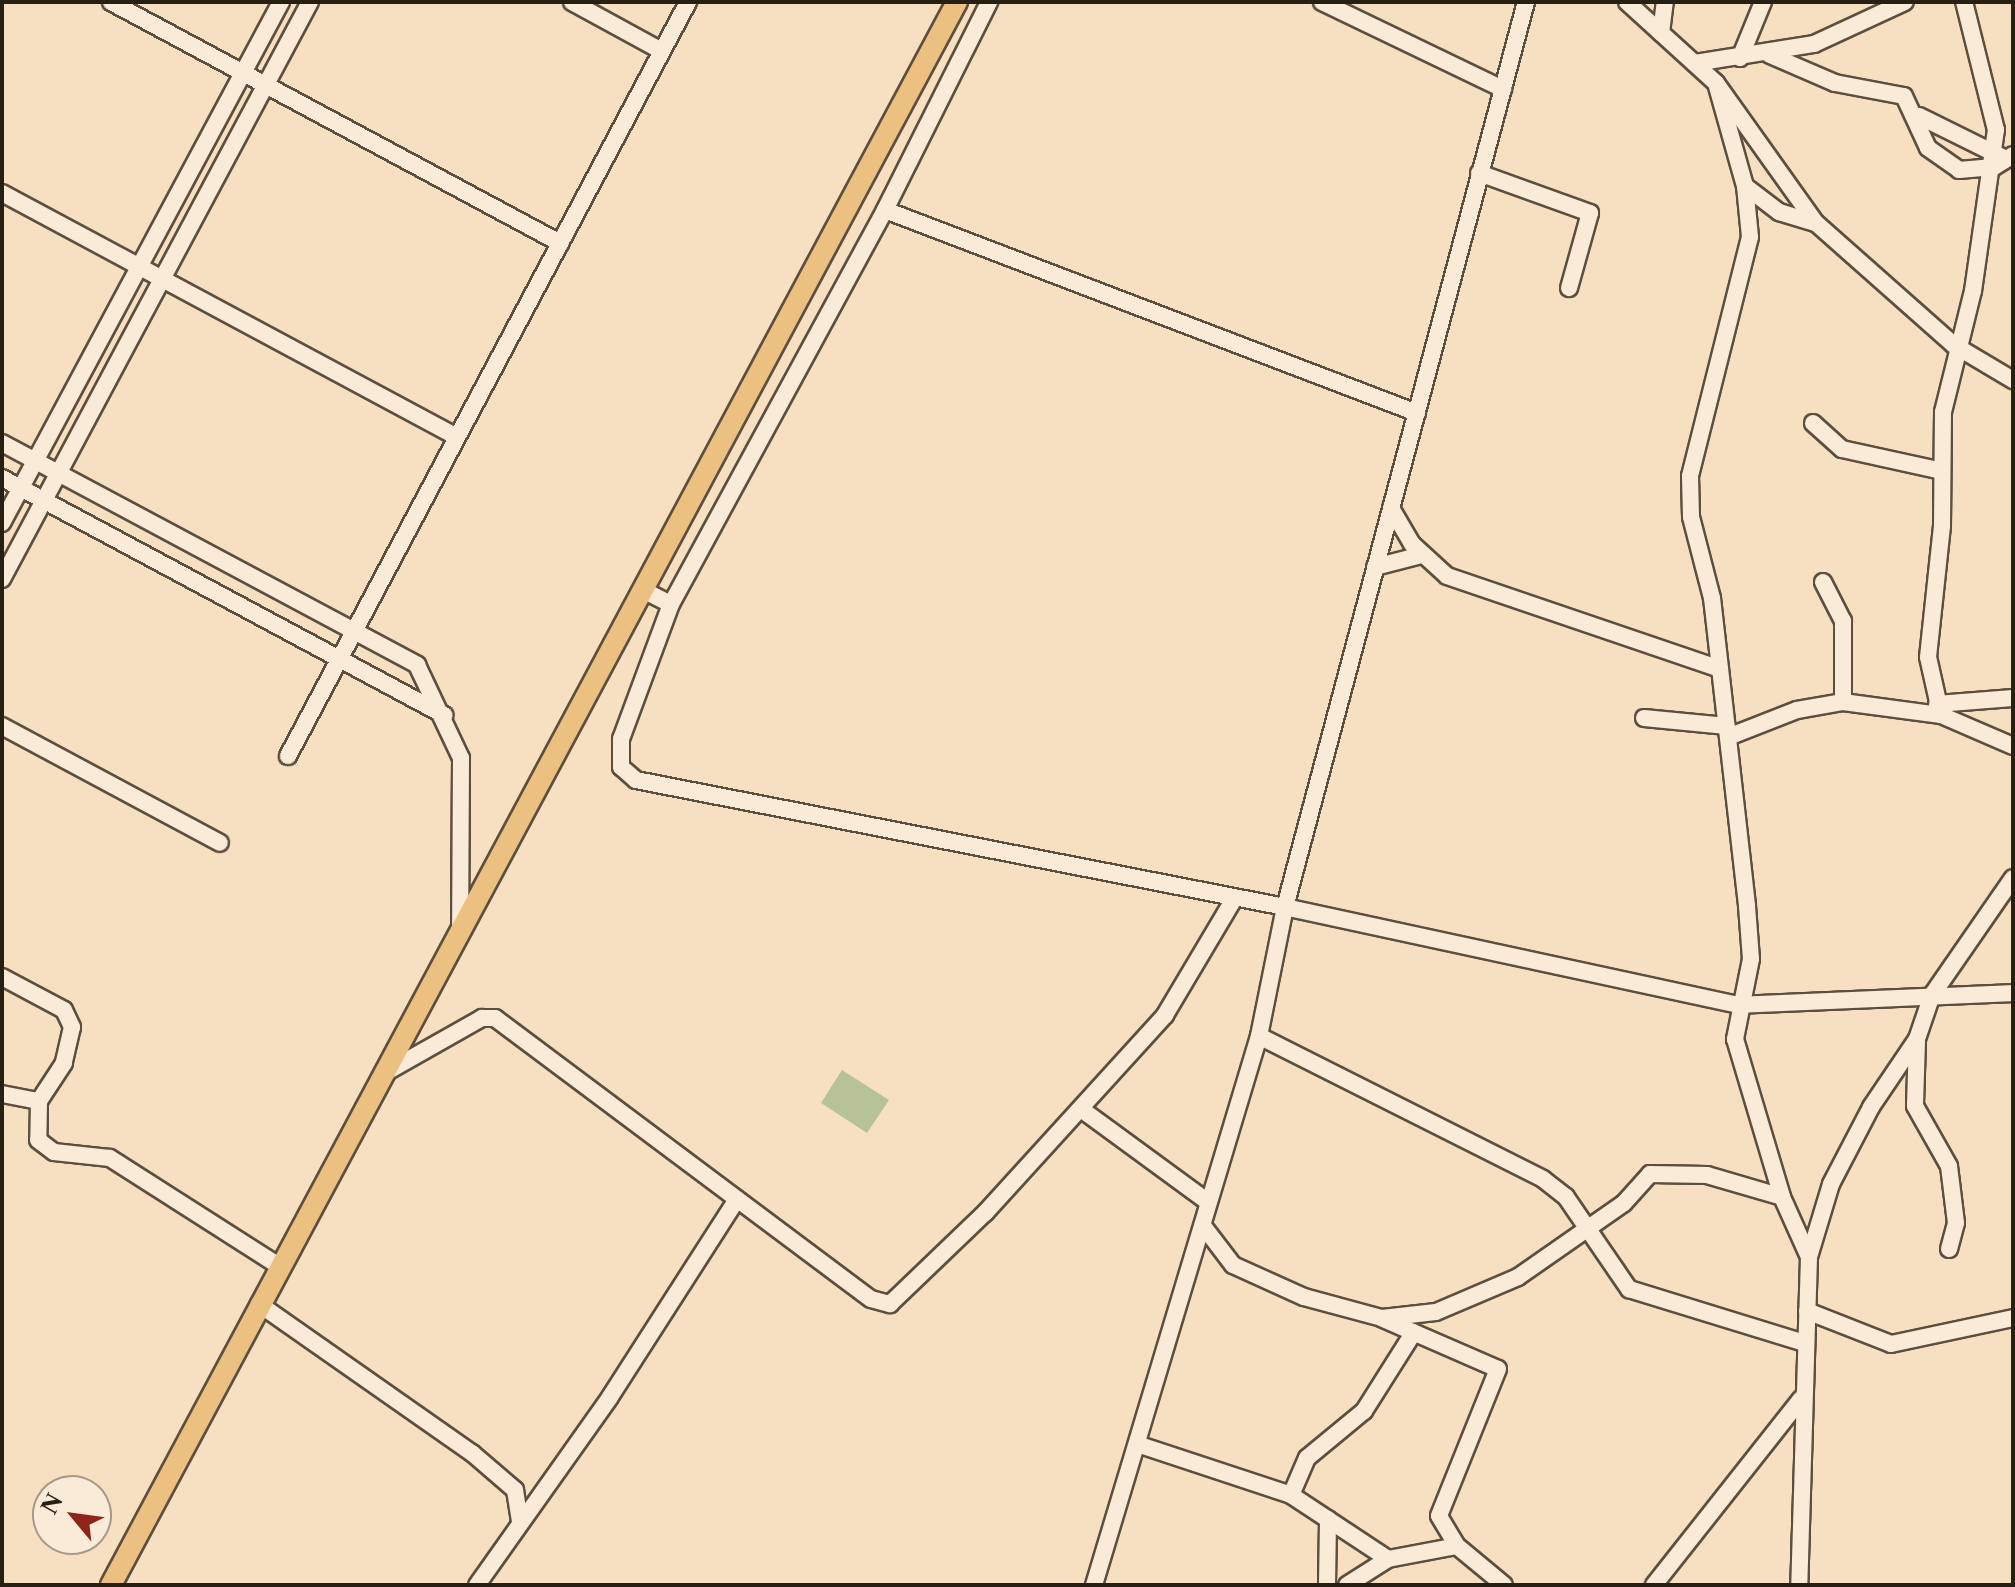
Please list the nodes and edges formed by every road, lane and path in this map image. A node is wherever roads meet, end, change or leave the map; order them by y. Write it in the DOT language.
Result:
graph roads {
  1 [pos="111,2"];
  2 [pos="281,2"];
  3 [pos="310,2"];
  4 [pos="572,2"];
  5 [pos="688,2"];
  6 [pos="957,2"];
  7 [pos="989,2"];
  8 [pos="1322,2"];
  9 [pos="1526,2"];
  10 [pos="1627,2"];
  11 [pos="1665,2"];
  12 [pos="1763,2"];
  13 [pos="1905,2"];
  14 [pos="1964,2"];
  15 [pos="1661,33"];
  16 [pos="662,51"];
  17 [pos="1770,55"];
  18 [pos="1740,58"];
  19 [pos="1695,63"];
  20 [pos="243,73"];
  21 [pos="1716,83"];
  22 [pos="266,85"];
  23 [pos="1503,89"];
  24 [pos="1919,116"];
  25 [pos="2004,155"];
  26 [pos="1479,173"];
  27 [pos="1745,186"];
  28 [pos="2,193"];
  29 [pos="885,210"];
  30 [pos="1816,223"];
  31 [pos="560,243"];
  32 [pos="139,267"];
  33 [pos="162,279"];
  34 [pos="1569,288"];
  35 [pos="1954,345"];
  36 [pos="2013,380"];
  37 [pos="1417,413"];
  38 [pos="1813,423"];
  39 [pos="457,437"];
  40 [pos="2,443"];
  41 [pos="35,461"];
  42 [pos="1942,471"];
  43 [pos="59,473"];
  44 [pos="2,478"];
  45 [pos="21,488"];
  46 [pos="44,500"];
  47 [pos="1391,508"];
  48 [pos="2,523"];
  49 [pos="1421,555"];
  50 [pos="1375,567"];
  51 [pos="2,579"];
  52 [pos="1823,582"];
  53 [pos="643,590"];
  54 [pos="671,604"];
  55 [pos="354,632"];
  56 [pos="340,659"];
  57 [pos="1720,669"];
  58 [pos="2013,698"];
  59 [pos="1843,702"];
  60 [pos="1939,709"];
  61 [pos="444,715"];
  62 [pos="1644,718"];
  63 [pos="2,726"];
  64 [pos="1727,731"];
  65 [pos="2013,746"];
  66 [pos="288,756"];
  67 [pos="220,843"];
  68 [pos="2013,878"];
  69 [pos="1234,899"];
  70 [pos="1285,907"];
  71 [pos="460,934"];
  72 [pos="2,977"];
  73 [pos="2013,993"];
  74 [pos="1932,995"];
  75 [pos="1738,1005"];
  76 [pos="1259,1036"];
  77 [pos="1917,1039"];
  78 [pos="383,1074"];
  79 [pos="2,1094"];
  80 [pos="39,1101"];
  81 [pos="1081,1109"];
  82 [pos="1782,1197"];
  83 [pos="737,1199"];
  84 [pos="1208,1202"];
  85 [pos="1585,1225"];
  86 [pos="1204,1227"];
  87 [pos="1949,1249"];
  88 [pos="1809,1257"];
  89 [pos="279,1266"];
  90 [pos="259,1304"];
  91 [pos="1807,1311"];
  92 [pos="1382,1318"];
  93 [pos="2013,1318"];
  94 [pos="1414,1332"];
  95 [pos="1805,1343"];
  96 [pos="1801,1399"];
  97 [pos="1140,1445"];
  98 [pos="1291,1495"];
  99 [pos="1328,1519"];
  100 [pos="520,1525"];
  101 [pos="1457,1546"];
  102 [pos="1388,1559"];
  103 [pos="111,1585"];
  104 [pos="477,1585"];
  105 [pos="1094,1585"];
  106 [pos="1327,1585"];
  107 [pos="1347,1585"];
  108 [pos="1504,1585"];
  109 [pos="1654,1585"];
  110 [pos="1799,1585"];
  1 -- 20 [label="street"];
  2 -- 20 [label="street"];
  3 -- 22 [label="street"];
  4 -- 16 [label="street"];
  5 -- 16 [label="street"];
  6 -- 53 [label="main road"];
  7 -- 29 [label="street"];
  8 -- 23 [label="street"];
  9 -- 23 [label="street"];
  10 -- 15 [label="street"];
  11 -- 15 [label="street"];
  12 -- 18 [label="street"];
  13 -- 17 [label="street"];
  14 -- 25 [label="street"];
  15 -- 19 [label="street"];
  16 -- 31 [label="street"];
  17 -- 18 [label="street"];
  17 -- 24 [label="street"];
  18 -- 19 [label="street"];
  19 -- 21 [label="street"];
  20 -- 22 [label="street"];
  20 -- 32 [label="street"];
  21 -- 27 [label="street"];
  21 -- 30 [label="street"];
  22 -- 31 [label="street"];
  22 -- 33 [label="street"];
  23 -- 26 [label="street"];
  24 -- 25 [label="street"];
  24 -- 25 [label="street"];
  25 -- 35 [label="street"];
  26 -- 34 [label="street"];
  26 -- 37 [label="street"];
  27 -- 30 [label="street"];
  27 -- 57 [label="street"];
  28 -- 32 [label="street"];
  29 -- 37 [label="street"];
  29 -- 54 [label="street"];
  30 -- 35 [label="street"];
  31 -- 39 [label="street"];
  32 -- 33 [label="street"];
  32 -- 41 [label="street"];
  33 -- 39 [label="street"];
  33 -- 43 [label="street"];
  35 -- 36 [label="street"];
  35 -- 42 [label="street"];
  37 -- 47 [label="street"];
  38 -- 42 [label="street"];
  39 -- 55 [label="street"];
  40 -- 41 [label="street"];
  41 -- 43 [label="street"];
  41 -- 45 [label="street"];
  42 -- 60 [label="street"];
  43 -- 46 [label="street"];
  43 -- 55 [label="street"];
  44 -- 45 [label="street"];
  45 -- 46 [label="street"];
  45 -- 48 [label="street"];
  46 -- 51 [label="street"];
  46 -- 56 [label="street"];
  47 -- 49 [label="street"];
  47 -- 50 [label="street"];
  49 -- 50 [label="street"];
  49 -- 57 [label="street"];
  50 -- 70 [label="street"];
  52 -- 59 [label="street"];
  53 -- 54 [label="street"];
  53 -- 71 [label="main road"];
  54 -- 69 [label="street"];
  55 -- 56 [label="street"];
  55 -- 61 [label="street"];
  56 -- 61 [label="street"];
  56 -- 66 [label="street"];
  57 -- 64 [label="street"];
  58 -- 60 [label="street"];
  59 -- 60 [label="street"];
  59 -- 64 [label="street"];
  60 -- 65 [label="street"];
  61 -- 71 [label="street"];
  62 -- 64 [label="street"];
  63 -- 67 [label="street"];
  64 -- 75 [label="street"];
  68 -- 74 [label="street"];
  69 -- 70 [label="street"];
  69 -- 81 [label="street"];
  70 -- 75 [label="street"];
  70 -- 76 [label="street"];
  71 -- 78 [label="main road"];
  72 -- 80 [label="street"];
  73 -- 74 [label="street"];
  74 -- 75 [label="street"];
  74 -- 77 [label="street"];
  75 -- 82 [label="street"];
  76 -- 84 [label="street"];
  76 -- 85 [label="street"];
  77 -- 87 [label="street"];
  77 -- 88 [label="street"];
  78 -- 83 [label="street"];
  78 -- 89 [label="main road"];
  79 -- 80 [label="street"];
  80 -- 89 [label="street"];
  81 -- 83 [label="street"];
  81 -- 84 [label="street"];
  82 -- 85 [label="street"];
  82 -- 88 [label="street"];
  83 -- 100 [label="street"];
  84 -- 86 [label="street"];
  85 -- 92 [label="street"];
  85 -- 95 [label="street"];
  86 -- 92 [label="street"];
  86 -- 97 [label="street"];
  88 -- 91 [label="street"];
  89 -- 90 [label="main road"];
  90 -- 100 [label="street"];
  90 -- 103 [label="main road"];
  91 -- 93 [label="street"];
  91 -- 95 [label="street"];
  92 -- 94 [label="street"];
  94 -- 98 [label="street"];
  94 -- 101 [label="street"];
  95 -- 96 [label="street"];
  96 -- 109 [label="street"];
  96 -- 110 [label="street"];
  97 -- 98 [label="street"];
  97 -- 105 [label="street"];
  98 -- 99 [label="street"];
  99 -- 102 [label="street"];
  99 -- 106 [label="street"];
  100 -- 104 [label="street"];
  101 -- 102 [label="street"];
  101 -- 108 [label="street"];
  102 -- 107 [label="street"];
}
